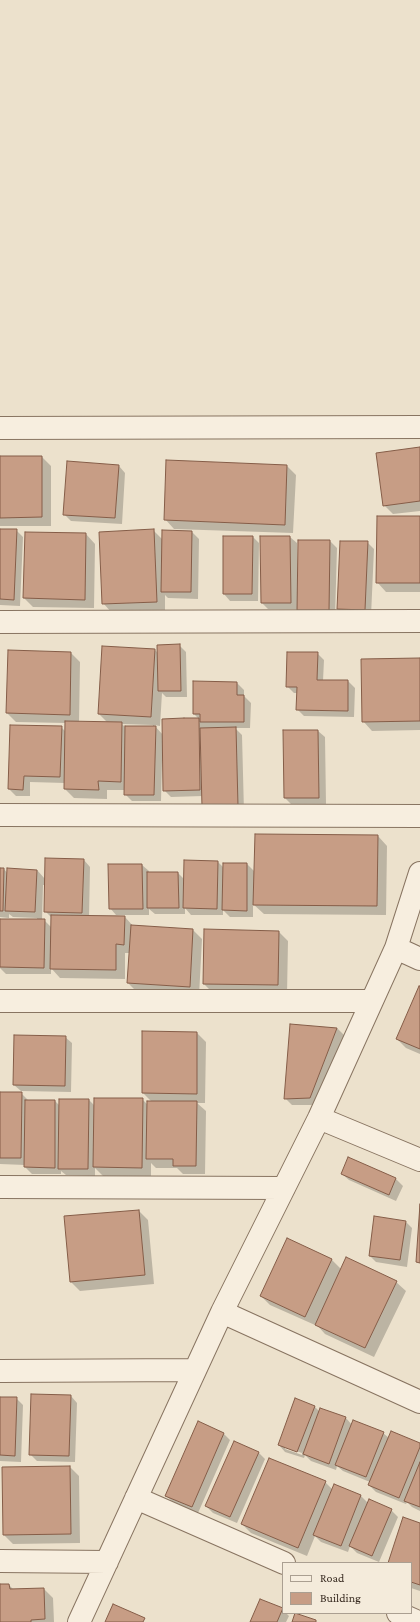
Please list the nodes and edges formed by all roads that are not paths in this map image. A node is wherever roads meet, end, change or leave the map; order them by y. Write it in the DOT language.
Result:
graph roads {
  1 [pos="420,427"];
  2 [pos="0,428"];
  3 [pos="420,621"];
  4 [pos="0,622"];
  5 [pos="0,815"];
  6 [pos="420,816"];
  7 [pos="420,873"];
  8 [pos="396,948"];
  9 [pos="420,959"];
  10 [pos="0,1001"];
  11 [pos="372,1001"];
  12 [pos="319,1118"];
  13 [pos="420,1160"];
  14 [pos="0,1187"];
  15 [pos="284,1188"];
  16 [pos="222,1312"];
  17 [pos="195,1370"];
  18 [pos="0,1371"];
  19 [pos="420,1402"];
  20 [pos="136,1498"];
  21 [pos="0,1561"];
  22 [pos="107,1562"];
  23 [pos="282,1562"];
  24 [pos="400,1614"];
  25 [pos="79,1622"];
  26 [pos="418,1622"];
  1 -- 2 [label="street"];
  3 -- 4 [label="street"];
  5 -- 6 [label="street"];
  7 -- 8 [label="street"];
  8 -- 9 [label="street"];
  8 -- 11 [label="street"];
  10 -- 11 [label="street"];
  11 -- 12 [label="street"];
  12 -- 13 [label="street"];
  12 -- 15 [label="street"];
  14 -- 15 [label="street"];
  15 -- 16 [label="street"];
  16 -- 17 [label="street"];
  16 -- 19 [label="street"];
  17 -- 18 [label="street"];
  17 -- 20 [label="street"];
  20 -- 22 [label="street"];
  20 -- 23 [label="street"];
  21 -- 22 [label="street"];
  22 -- 25 [label="street"];
  24 -- 26 [label="street"];
}
